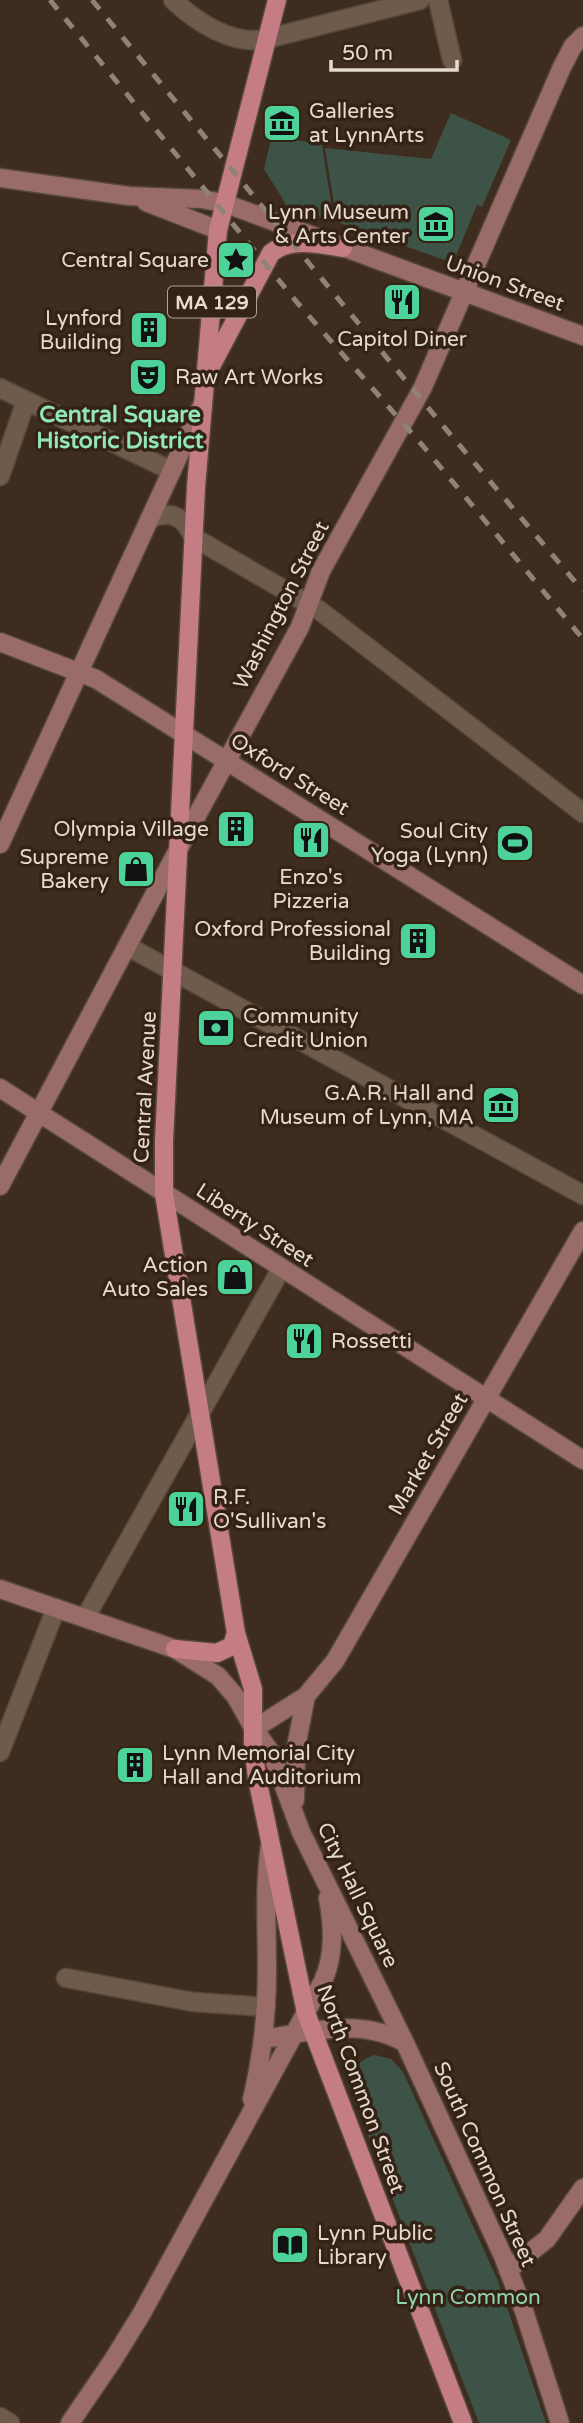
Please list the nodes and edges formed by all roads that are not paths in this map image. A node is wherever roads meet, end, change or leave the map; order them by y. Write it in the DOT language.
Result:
graph roads {
  1 [pos="173,0"];
  2 [pos="277,0"];
  3 [pos="420,0"];
  4 [pos="438,0"];
  5 [pos="583,36"];
  6 [pos="266,39"];
  7 [pos="452,60"];
  8 [pos="0,178"];
  9 [pos="129,196"];
  10 [pos="223,203"];
  11 [pos="218,230"];
  12 [pos="343,248"];
  13 [pos="464,292"];
  14 [pos="583,336"];
  15 [pos="205,377"];
  16 [pos="0,388"];
  17 [pos="26,401"];
  18 [pos="203,402"];
  19 [pos="172,471"];
  20 [pos="0,476"];
  21 [pos="150,519"];
  22 [pos="193,537"];
  23 [pos="309,603"];
  24 [pos="0,642"];
  25 [pos="79,671"];
  26 [pos="184,735"];
  27 [pos="226,761"];
  28 [pos="583,813"];
  29 [pos="0,844"];
  30 [pos="179,848"];
  31 [pos="127,946"];
  32 [pos="173,971"];
  33 [pos="583,985"];
  34 [pos="0,1088"];
  35 [pos="38,1114"];
  36 [pos="0,1186"];
  37 [pos="164,1194"];
  38 [pos="583,1195"];
  39 [pos="583,1231"];
  40 [pos="281,1269"];
  41 [pos="485,1400"];
  42 [pos="199,1415"];
  43 [pos="583,1460"];
  44 [pos="0,1589"];
  45 [pos="56,1608"];
  46 [pos="85,1618"];
  47 [pos="236,1633"];
  48 [pos="175,1649"];
  49 [pos="306,1696"];
  50 [pos="254,1729"];
  51 [pos="0,1752"];
  52 [pos="301,1832"];
  53 [pos="271,1843"];
  54 [pos="322,1874"];
  55 [pos="66,1978"];
  56 [pos="265,2007"];
  57 [pos="306,2013"];
  58 [pos="313,2031"];
  59 [pos="294,2034"];
  60 [pos="263,2039"];
  61 [pos="405,2043"];
  62 [pos="244,2126"];
  63 [pos="583,2188"];
  64 [pos="508,2270"];
  65 [pos="0,2417"];
  66 [pos="10,2423"];
  67 [pos="70,2423"];
  68 [pos="463,2423"];
  69 [pos="560,2423"];
  1 -- 6 [label="street"];
  2 -- 6 [label="main road, MA 129"];
  3 -- 6 [label="street"];
  4 -- 7 [label="street"];
  5 -- 13 [label="main road, Washington Street / MA 129"];
  6 -- 10 [label="main road, MA 129"];
  8 -- 9 [label="main road, Union Street"];
  9 -- 10 [label="main road, Union Street"];
  9 -- 11 [label="main road, Union Street"];
  10 -- 11 [label="main road, MA 129"];
  10 -- 12 [label="main road, Union Street"];
  11 -- 15 [label="main road, MA 129"];
  12 -- 13 [label="main road, Union Street"];
  12 -- 15 [label="main road"];
  13 -- 14 [label="main road, Union Street"];
  13 -- 23 [label="main road, Washington Street / MA 129"];
  15 -- 18 [label="main road, MA 129"];
  16 -- 17 [label="street"];
  17 -- 19 [label="street"];
  17 -- 20 [label="street"];
  18 -- 19 [label="main road"];
  18 -- 22 [label="main road, MA 129"];
  19 -- 21 [label="main road"];
  21 -- 22 [label="street"];
  21 -- 25 [label="main road"];
  22 -- 23 [label="street"];
  22 -- 26 [label="main road, Central Avenue / MA 129"];
  23 -- 27 [label="main road, Washington Street / MA 129"];
  23 -- 28 [label="street"];
  24 -- 25 [label="main road, Oxford Street"];
  25 -- 26 [label="main road, Oxford Street"];
  25 -- 29 [label="main road"];
  26 -- 27 [label="main road, Oxford Street"];
  26 -- 30 [label="main road, Central Avenue / MA 129"];
  27 -- 30 [label="main road, Washington Street / MA 129"];
  27 -- 33 [label="main road, Oxford Street"];
  30 -- 31 [label="main road, Washington Street / MA 129"];
  30 -- 32 [label="main road, Central Avenue"];
  31 -- 32 [label="street"];
  31 -- 35 [label="main road, Washington Street / MA 129"];
  32 -- 37 [label="main road, Central Avenue"];
  32 -- 38 [label="street"];
  34 -- 35 [label="main road, Liberty Street"];
  35 -- 36 [label="main road, Washington Street / MA 129"];
  35 -- 37 [label="main road, Liberty Street"];
  37 -- 40 [label="main road, Liberty Street"];
  37 -- 42 [label="main road, Central Avenue"];
  39 -- 41 [label="main road, Market Street"];
  40 -- 41 [label="main road, Liberty Street"];
  40 -- 42 [label="street"];
  41 -- 43 [label="main road, Liberty Street"];
  41 -- 49 [label="main road, Market Street"];
  42 -- 46 [label="street"];
  42 -- 47 [label="main road, Central Avenue"];
  44 -- 45 [label="main road, City Hall Square"];
  45 -- 46 [label="main road, City Hall Square"];
  45 -- 51 [label="street"];
  46 -- 48 [label="main road, City Hall Square"];
  47 -- 48 [label="main road"];
  47 -- 50 [label="main road, City Hall Square"];
  48 -- 50 [label="main road, City Hall Square"];
  49 -- 50 [label="main road, Market Street"];
  49 -- 52 [label="main road, Market Street"];
  50 -- 52 [label="main road, City Hall Square"];
  50 -- 53 [label="main road, City Hall Square"];
  52 -- 54 [label="main road, City Hall Square"];
  53 -- 56 [label="main road"];
  53 -- 57 [label="main road, North Common Street"];
  54 -- 57 [label="main road"];
  54 -- 61 [label="main road, City Hall Square"];
  55 -- 56 [label="street"];
  56 -- 60 [label="main road"];
  57 -- 58 [label="main road, North Common Street"];
  57 -- 59 [label="main road"];
  58 -- 59 [label="main road"];
  58 -- 61 [label="main road"];
  58 -- 68 [label="main road, North Common Street"];
  59 -- 60 [label="main road"];
  59 -- 62 [label="main road"];
  60 -- 62 [label="main road"];
  61 -- 64 [label="main road, South Common Street"];
  62 -- 67 [label="main road"];
  63 -- 64 [label="main road"];
  64 -- 69 [label="main road, South Common Street"];
  65 -- 66 [label="street"];
}
